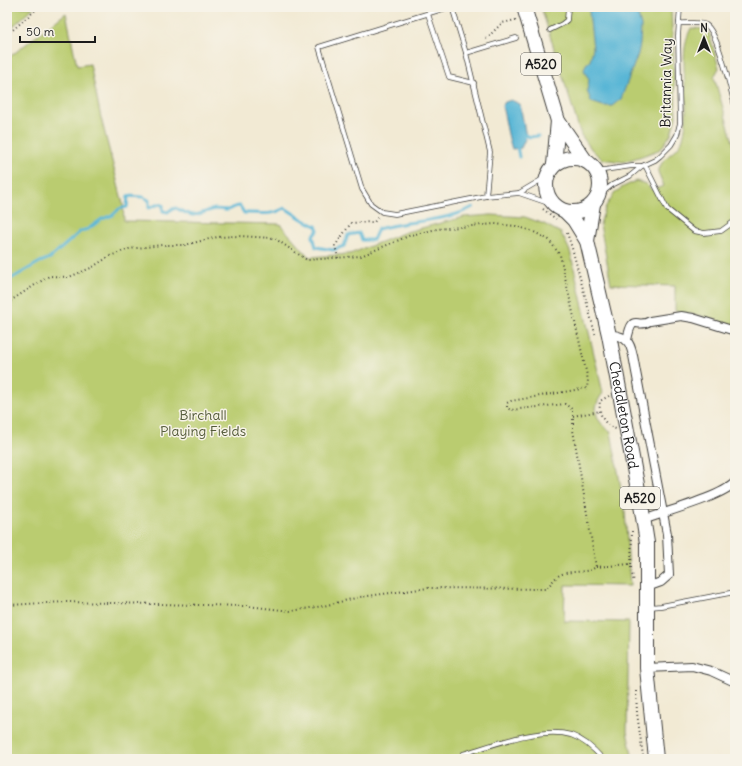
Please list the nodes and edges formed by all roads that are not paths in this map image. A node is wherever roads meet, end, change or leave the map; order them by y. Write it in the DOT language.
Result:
graph roads {
  1 [pos="451,7"];
  2 [pos="524,7"];
  3 [pos="568,7"];
  4 [pos="680,7"];
  5 [pos="428,14"];
  6 [pos="679,23"];
  7 [pos="550,30"];
  8 [pos="516,38"];
  9 [pos="466,53"];
  10 [pos="474,83"];
  11 [pos="735,106"];
  12 [pos="558,121"];
  13 [pos="585,160"];
  14 [pos="554,165"];
  15 [pos="644,166"];
  16 [pos="596,171"];
  17 [pos="546,177"];
  18 [pos="519,193"];
  19 [pos="486,196"];
  20 [pos="595,200"];
  21 [pos="555,212"];
  22 [pos="735,220"];
  23 [pos="587,241"];
  24 [pos="735,331"];
  25 [pos="603,338"];
  26 [pos="627,340"];
  27 [pos="735,482"];
  28 [pos="663,512"];
  29 [pos="638,525"];
  30 [pos="642,587"];
  31 [pos="735,592"];
  32 [pos="648,607"];
  33 [pos="647,668"];
  34 [pos="735,682"];
  35 [pos="463,754"];
  36 [pos="603,759"];
  37 [pos="656,759"];
  1 -- 5 [label="lane"];
  1 -- 9 [label="lane"];
  2 -- 12 [label="highway, A520"];
  3 -- 7 [label="lane"];
  4 -- 6 [label="lane, Britannia Way"];
  5 -- 10 [label="lane"];
  5 -- 19 [label="lane"];
  6 -- 11 [label="lane"];
  6 -- 15 [label="lane, Britannia Way"];
  8 -- 9 [label="lane"];
  9 -- 10 [label="lane"];
  10 -- 19 [label="lane"];
  12 -- 13 [label="highway, A520"];
  12 -- 14 [label="highway, A520"];
  13 -- 14 [label="highway"];
  13 -- 16 [label="highway"];
  14 -- 17 [label="highway"];
  15 -- 16 [label="lane"];
  15 -- 20 [label="lane, Britannia Way"];
  15 -- 22 [label="lane"];
  16 -- 20 [label="highway, Cheddleton Road"];
  17 -- 18 [label="lane"];
  17 -- 21 [label="highway, Cheddleton Road"];
  18 -- 19 [label="lane"];
  18 -- 21 [label="lane"];
  20 -- 21 [label="highway"];
  20 -- 23 [label="highway, Cheddleton Road / A520"];
  21 -- 23 [label="highway, Cheddleton Road / A520"];
  23 -- 25 [label="highway, Cheddleton Road / A520"];
  24 -- 26 [label="street"];
  25 -- 26 [label="street"];
  25 -- 29 [label="highway, Cheddleton Road / A520"];
  26 -- 28 [label="street"];
  27 -- 28 [label="street"];
  28 -- 29 [label="street"];
  28 -- 30 [label="street"];
  29 -- 30 [label="highway, Cheddleton Road / A520"];
  30 -- 32 [label="highway, Cheddleton Road / A520"];
  31 -- 32 [label="lane"];
  32 -- 33 [label="highway, Cheddleton Road / A520"];
  33 -- 34 [label="street"];
  33 -- 37 [label="highway, Cheddleton Road / A520"];
  35 -- 36 [label="lane"];
}
